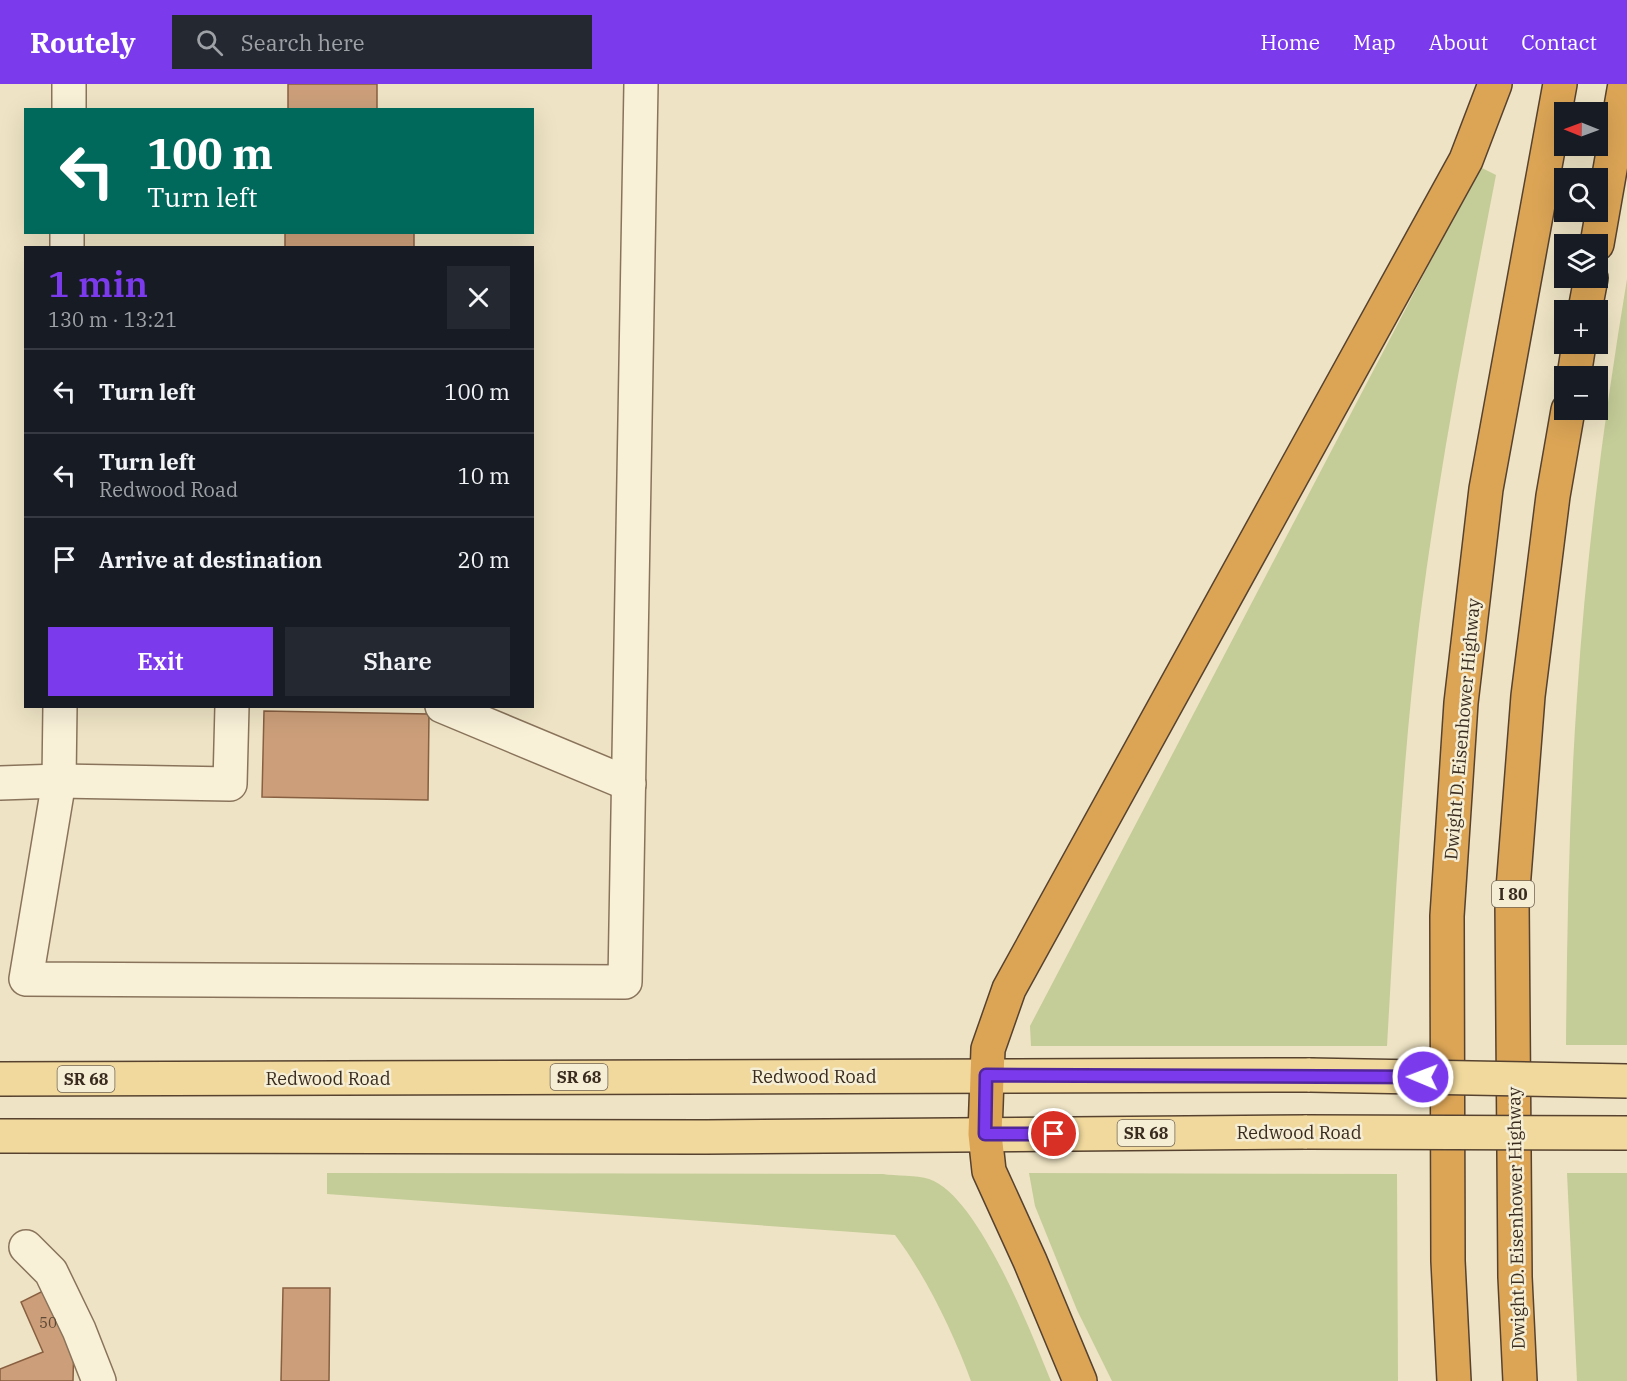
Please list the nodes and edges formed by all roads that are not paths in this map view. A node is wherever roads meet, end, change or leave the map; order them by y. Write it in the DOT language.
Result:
graph roads {
  1 [pos="69,84"];
  2 [pos="641,84"];
  3 [pos="1495,84"];
  4 [pos="1560,84"];
  5 [pos="1625,84"];
  6 [pos="69,108"];
  7 [pos="1599,234"];
  8 [pos="1566,420"];
  9 [pos="60,708"];
  10 [pos="232,708"];
  11 [pos="447,708"];
  12 [pos="59,781"];
  13 [pos="0,783"];
  14 [pos="629,784"];
  15 [pos="1447,916"];
  16 [pos="986,1075"];
  17 [pos="0,1079"];
  18 [pos="1627,1081"];
  19 [pos="1627,1133"];
  20 [pos="985,1134"];
  21 [pos="0,1136"];
  22 [pos="26,1246"];
  23 [pos="1515,1277"];
  24 [pos="99,1381"];
  25 [pos="1080,1381"];
  26 [pos="1436,1381"];
  27 [pos="1454,1381"];
  28 [pos="1520,1381"];
  29 [pos="1524,1381"];
  1 -- 6 [label="lane"];
  2 -- 14 [label="lane"];
  3 -- 16 [label="highway"];
  4 -- 15 [label="highway, Dwight D. Eisenhower Highway"];
  5 -- 7 [label="highway"];
  8 -- 23 [label="highway, Dwight D. Eisenhower Highway / I 80"];
  9 -- 12 [label="lane"];
  10 -- 12 [label="lane"];
  11 -- 14 [label="lane"];
  12 -- 13 [label="lane"];
  12 -- 14 [label="lane"];
  15 -- 26 [label="highway"];
  15 -- 27 [label="highway, Dwight D. Eisenhower Highway"];
  16 -- 17 [label="main road, Redwood Road / SR 68"];
  16 -- 18 [label="main road, Redwood Road / SR 68, bridge"];
  16 -- 20 [label="highway"];
  19 -- 20 [label="main road, Redwood Road / SR 68, bridge"];
  20 -- 21 [label="main road, Redwood Road / SR 68"];
  20 -- 25 [label="highway"];
  22 -- 24 [label="lane"];
  23 -- 28 [label="highway, Dwight D. Eisenhower Highway / I 80"];
  23 -- 29 [label="highway"];
}
